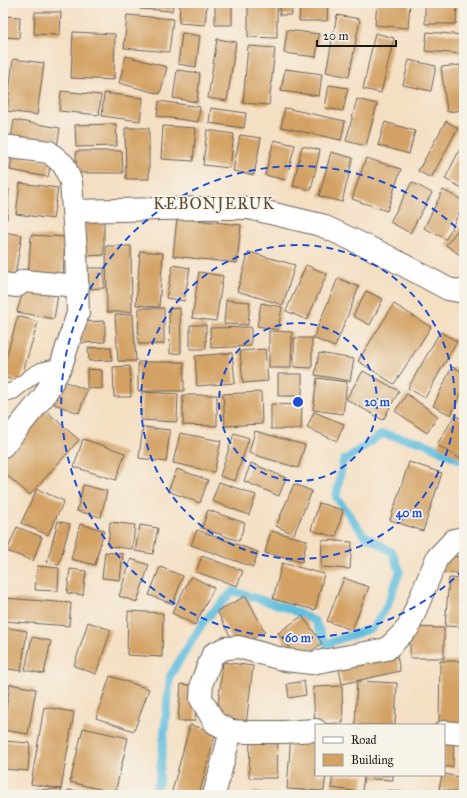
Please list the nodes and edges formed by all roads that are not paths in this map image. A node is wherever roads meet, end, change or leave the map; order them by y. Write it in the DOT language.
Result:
graph roads {
  1 [pos="3,146"];
  2 [pos="73,211"];
  3 [pos="3,284"];
  4 [pos="78,286"];
  5 [pos="464,292"];
  6 [pos="61,366"];
  7 [pos="3,393"];
  8 [pos="3,446"];
  9 [pos="464,538"];
  10 [pos="315,730"];
  11 [pos="231,731"];
  12 [pos="445,732"];
  13 [pos="464,734"];
  14 [pos="214,795"];
  1 -- 2 [label="street"];
  2 -- 4 [label="street"];
  2 -- 5 [label="street"];
  3 -- 4 [label="street"];
  4 -- 6 [label="street"];
  6 -- 7 [label="lane"];
  6 -- 8 [label="street"];
  9 -- 11 [label="street"];
  10 -- 11 [label="street"];
  11 -- 14 [label="street"];
  12 -- 13 [label="street"];
}
